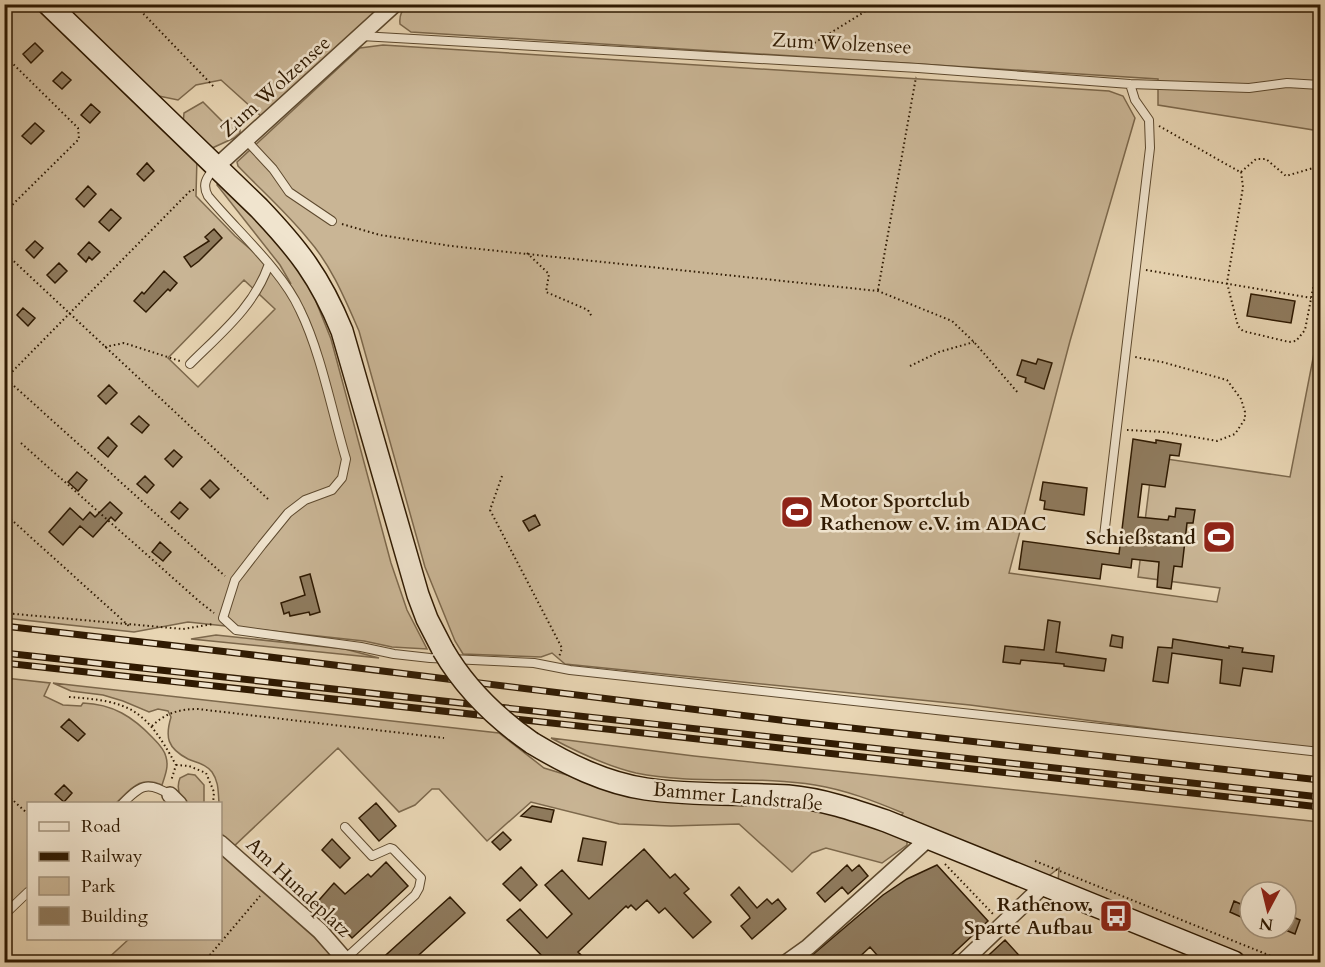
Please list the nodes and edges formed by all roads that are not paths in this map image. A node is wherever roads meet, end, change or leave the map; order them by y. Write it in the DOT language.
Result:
graph roads {
  1 [pos="48,4"];
  2 [pos="395,4"];
  3 [pos="360,36"];
  4 [pos="1130,84"];
  5 [pos="1320,85"];
  6 [pos="246,141"];
  7 [pos="217,166"];
  8 [pos="332,221"];
  9 [pos="269,264"];
  10 [pos="190,364"];
  11 [pos="1104,536"];
  12 [pos="1320,752"];
  13 [pos="174,799"];
  14 [pos="124,802"];
  15 [pos="345,827"];
  16 [pos="928,839"];
  17 [pos="222,845"];
  18 [pos="1044,885"];
  19 [pos="27,893"];
  20 [pos="4,915"];
  21 [pos="346,961"];
  22 [pos="787,963"];
  23 [pos="963,963"];
  24 [pos="1234,963"];
  1 -- 7 [label="main road, Bammer Landstraße"];
  2 -- 3 [label="street, Zum Wolzensee"];
  3 -- 4 [label="lane, Zum Wolzensee"];
  3 -- 6 [label="street, Zum Wolzensee"];
  4 -- 5 [label="lane, Zum Wolzensee"];
  4 -- 11 [label="lane"];
  6 -- 7 [label="street, Zum Wolzensee"];
  6 -- 8 [label="lane"];
  7 -- 9 [label="lane"];
  7 -- 16 [label="main road, Bammer Landstraße, bridge"];
  9 -- 10 [label="lane"];
  9 -- 12 [label="lane"];
  13 -- 14 [label="lane"];
  15 -- 21 [label="lane"];
  16 -- 18 [label="main road, Bammer Landstraße"];
  16 -- 22 [label="street"];
  17 -- 21 [label="street, Am Hundeplatz"];
  18 -- 23 [label="street"];
  18 -- 24 [label="main road, Bammer Landstraße"];
  19 -- 20 [label="lane"];
}
